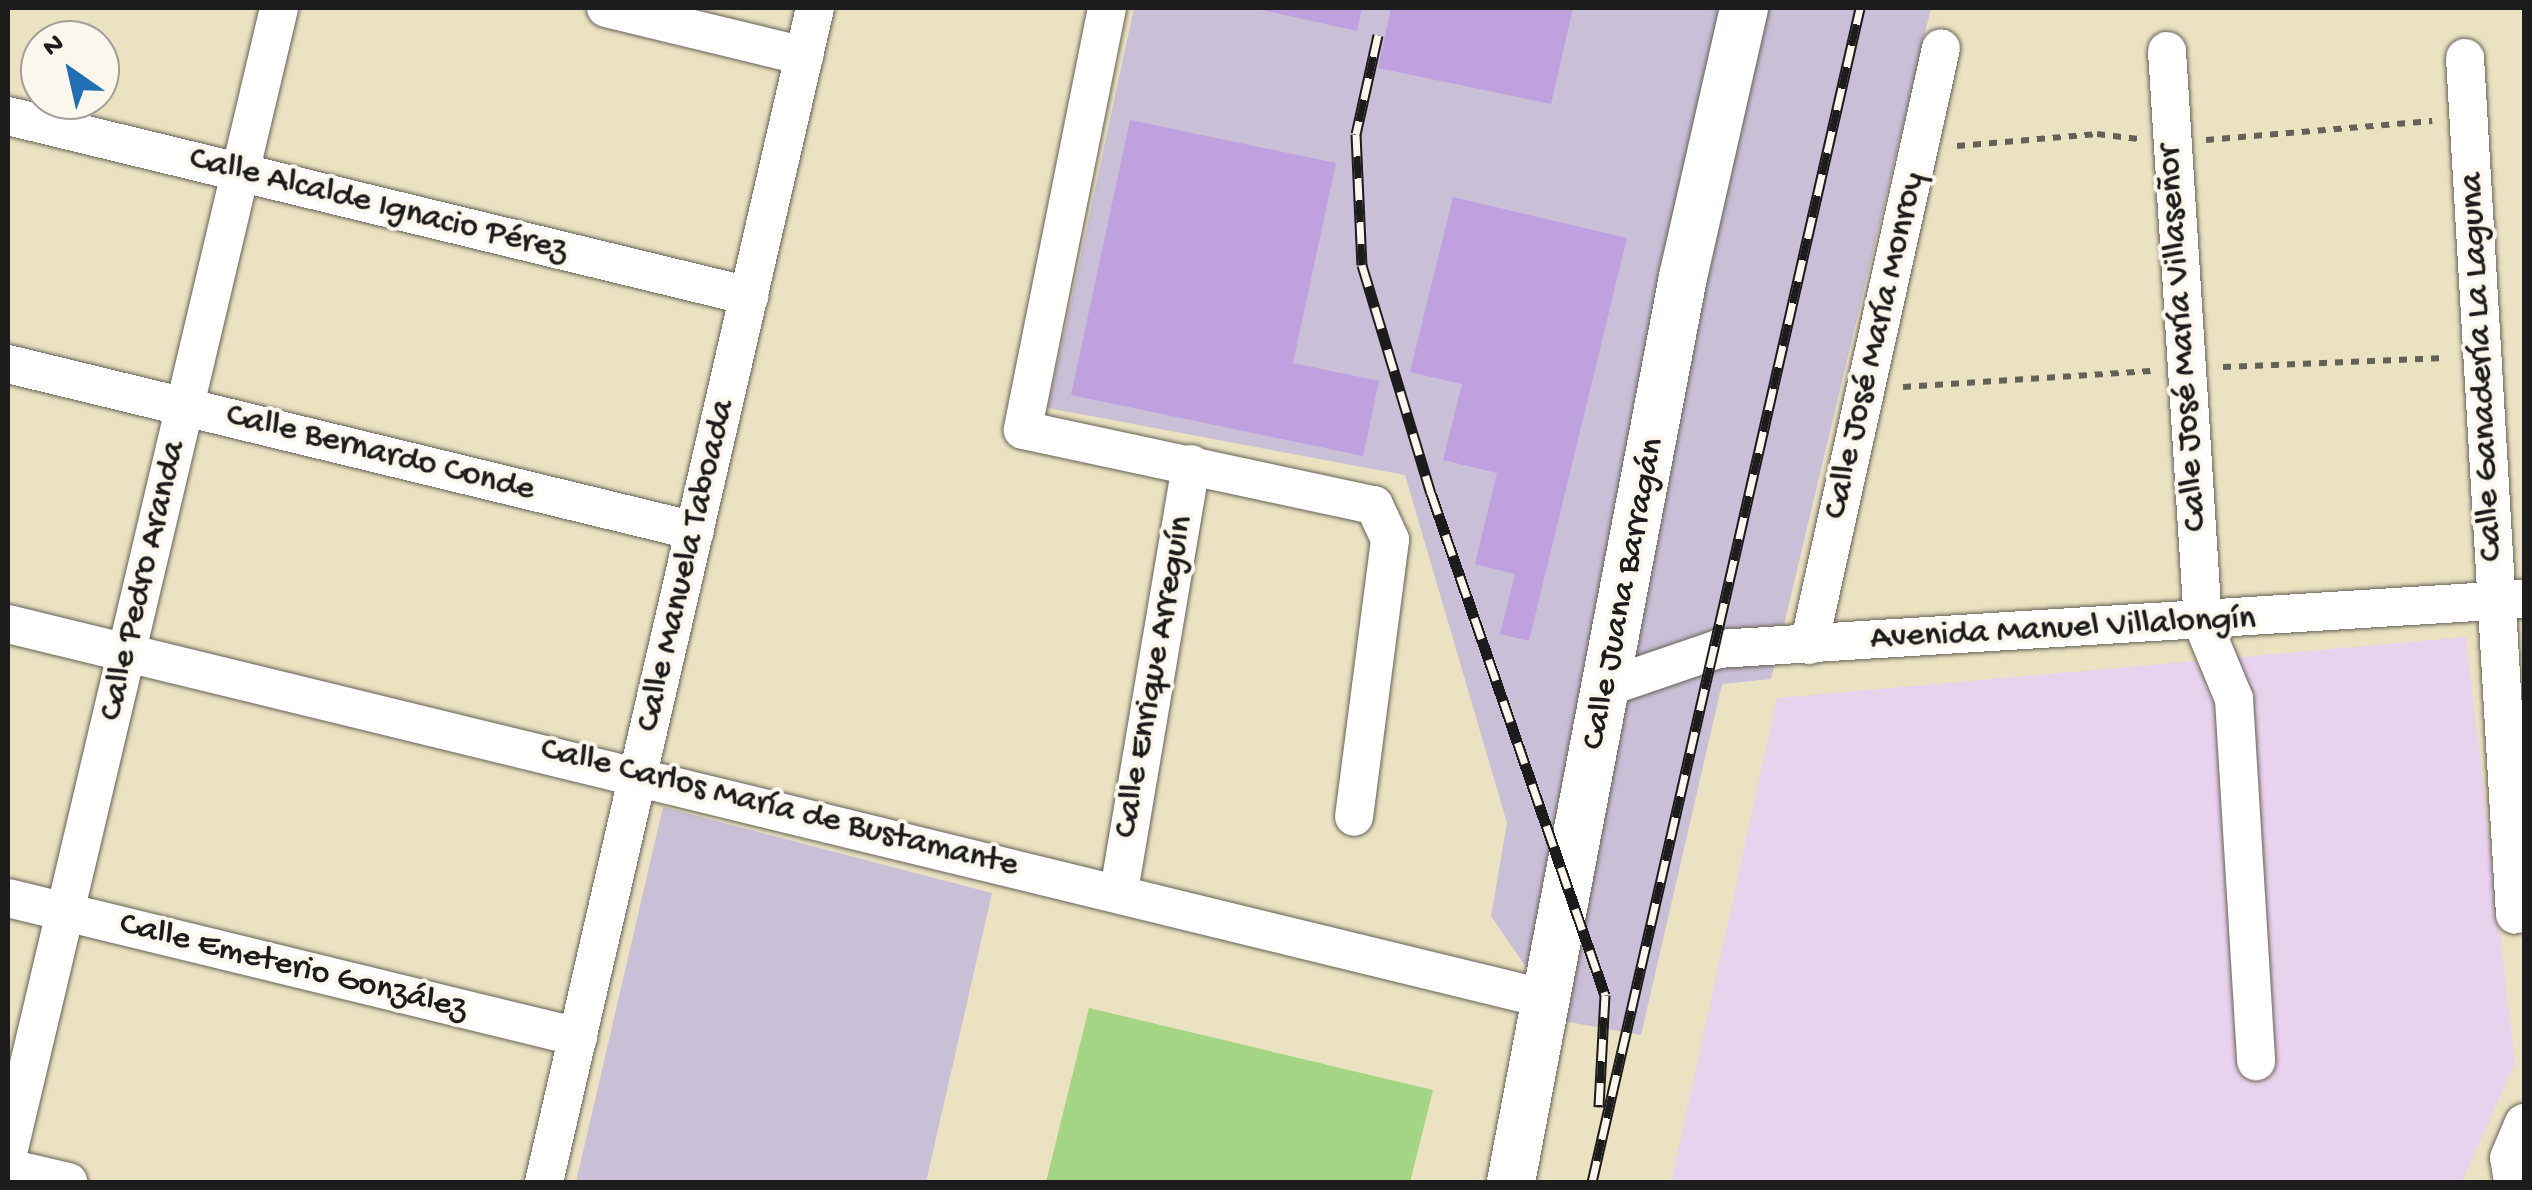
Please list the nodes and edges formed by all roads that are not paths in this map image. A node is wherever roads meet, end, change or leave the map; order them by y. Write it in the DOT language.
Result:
graph roads {
  1 [pos="279,8"];
  2 [pos="606,8"];
  3 [pos="816,8"];
  4 [pos="1106,8"];
  5 [pos="1744,8"];
  6 [pos="1942,48"];
  7 [pos="2167,51"];
  8 [pos="804,56"];
  9 [pos="2466,58"];
  10 [pos="8,116"];
  11 [pos="241,172"];
  12 [pos="749,296"];
  13 [pos="8,364"];
  14 [pos="186,407"];
  15 [pos="1191,464"];
  16 [pos="695,531"];
  17 [pos="2510,600"];
  18 [pos="8,624"];
  19 [pos="2203,624"];
  20 [pos="1809,645"];
  21 [pos="128,653"];
  22 [pos="1607,687"];
  23 [pos="638,775"];
  24 [pos="1354,817"];
  25 [pos="1119,891"];
  26 [pos="8,898"];
  27 [pos="64,912"];
  28 [pos="2515,915"];
  29 [pos="1550,1000"];
  30 [pos="578,1037"];
  31 [pos="2256,1061"];
  32 [pos="2522,1126"];
  33 [pos="8,1154"];
  34 [pos="8,1168"];
  35 [pos="68,1182"];
  36 [pos="544,1182"];
  37 [pos="1511,1182"];
  38 [pos="2513,1182"];
  1 -- 11 [label="street, Calle Pedro Aranda"];
  2 -- 8 [label="street"];
  3 -- 8 [label="street, Calle Manuela Taboada"];
  4 -- 15 [label="street"];
  5 -- 22 [label="street, Calle Juana Barragán"];
  6 -- 20 [label="street, Calle José María Monroy"];
  7 -- 19 [label="street, Calle José María Villaseñor"];
  8 -- 12 [label="street, Calle Manuela Taboada"];
  9 -- 17 [label="street, Calle Ganadería La Laguna"];
  10 -- 11 [label="street, Calle Alcalde Ignacio Pérez"];
  11 -- 12 [label="street, Calle Alcalde Ignacio Pérez"];
  11 -- 14 [label="street, Calle Pedro Aranda"];
  12 -- 16 [label="street, Calle Manuela Taboada"];
  13 -- 14 [label="street, Calle Bernardo Conde"];
  14 -- 16 [label="street, Calle Bernardo Conde"];
  14 -- 21 [label="street, Calle Pedro Aranda"];
  15 -- 24 [label="street"];
  15 -- 25 [label="street, Calle Enrique Arreguín"];
  16 -- 23 [label="street, Calle Manuela Taboada"];
  17 -- 19 [label="street, Avenida Manuel Villalongín"];
  17 -- 28 [label="street, Calle Ganadería La Laguna"];
  18 -- 21 [label="street, Calle Carlos María de Bustamante"];
  19 -- 20 [label="street, Avenida Manuel Villalongín"];
  19 -- 31 [label="street, Calle José María Villaseñor"];
  20 -- 22 [label="street, Avenida Manuel Villalongín"];
  21 -- 23 [label="street, Calle Carlos María de Bustamante"];
  21 -- 27 [label="street, Calle Pedro Aranda"];
  22 -- 29 [label="street, Calle Juana Barragán"];
  23 -- 25 [label="street, Calle Carlos María de Bustamante"];
  23 -- 30 [label="street, Calle Manuela Taboada"];
  25 -- 29 [label="street, Calle Carlos María de Bustamante"];
  26 -- 27 [label="street, Calle Emeterio González"];
  27 -- 30 [label="street, Calle Emeterio González"];
  27 -- 33 [label="street, Calle Pedro Aranda"];
  29 -- 37 [label="street, Calle Juana Barragán"];
  30 -- 36 [label="street, Calle Manuela Taboada"];
  32 -- 38 [label="street"];
  34 -- 35 [label="street"];
}
